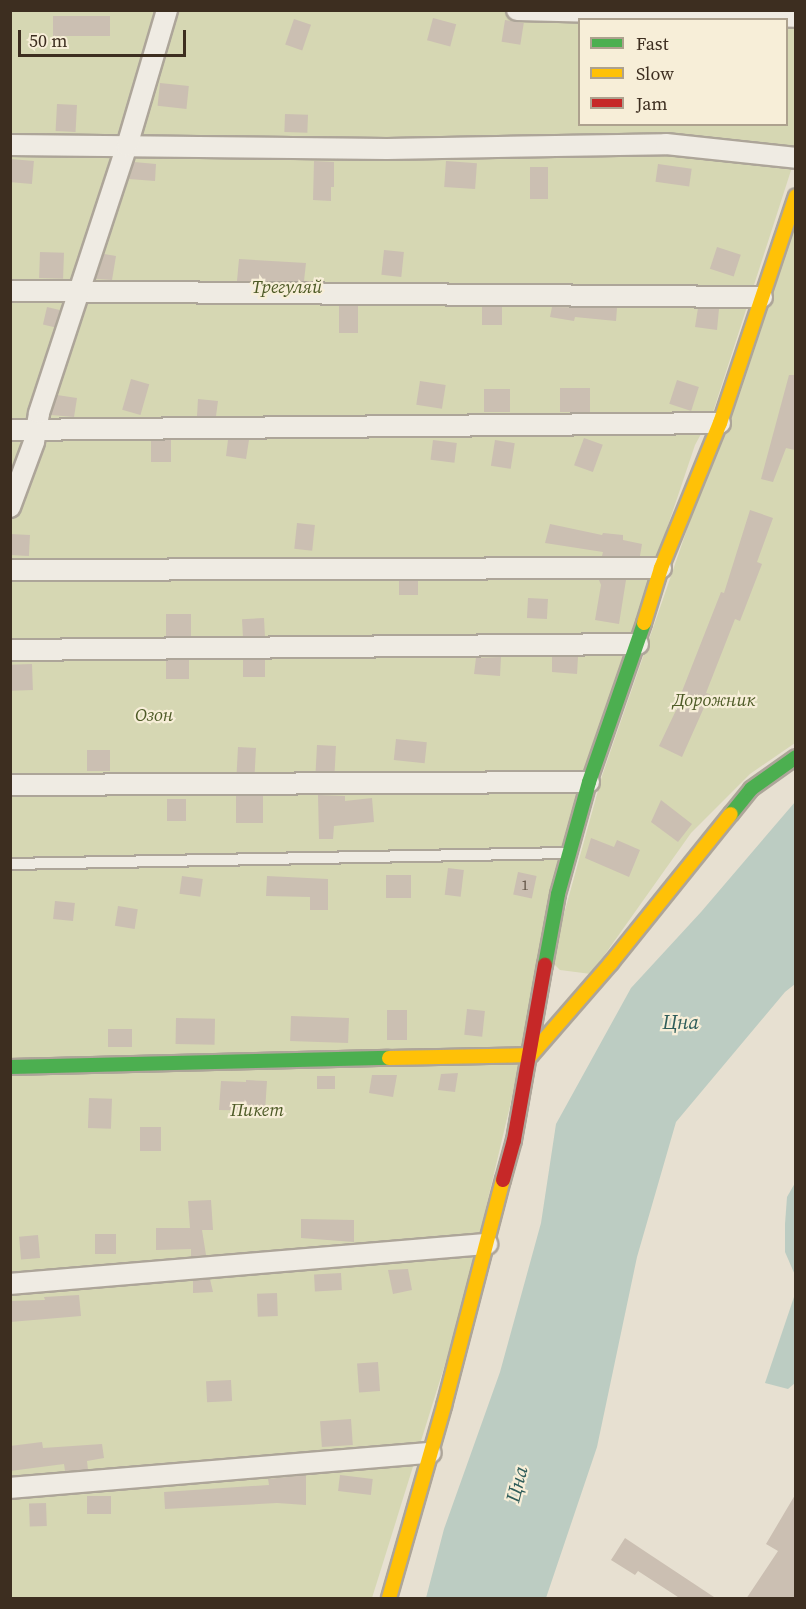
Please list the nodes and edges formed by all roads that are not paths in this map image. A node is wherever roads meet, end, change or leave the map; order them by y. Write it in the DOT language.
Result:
graph roads {
  1 [pos="166,10"];
  2 [pos="518,10"];
  3 [pos="795,17"];
  4 [pos="10,145"];
  5 [pos="127,146"];
  6 [pos="795,158"];
  7 [pos="795,196"];
  8 [pos="10,291"];
  9 [pos="79,292"];
  10 [pos="762,297"];
  11 [pos="720,423"];
  12 [pos="10,430"];
  13 [pos="37,431"];
  14 [pos="10,507"];
  15 [pos="661,568"];
  16 [pos="10,570"];
  17 [pos="638,644"];
  18 [pos="10,650"];
  19 [pos="795,757"];
  20 [pos="589,782"];
  21 [pos="10,785"];
  22 [pos="570,853"];
  23 [pos="10,864"];
  24 [pos="531,1055"];
  25 [pos="10,1067"];
  26 [pos="487,1244"];
  27 [pos="10,1284"];
  28 [pos="431,1453"];
  29 [pos="10,1488"];
  30 [pos="389,1599"];
  1 -- 5 [label="street"];
  2 -- 3 [label="street"];
  4 -- 5 [label="street"];
  5 -- 6 [label="street"];
  5 -- 9 [label="street"];
  7 -- 10 [label="street"];
  8 -- 9 [label="street"];
  9 -- 10 [label="street"];
  9 -- 13 [label="street"];
  10 -- 11 [label="street"];
  11 -- 13 [label="street"];
  11 -- 15 [label="street"];
  12 -- 13 [label="street"];
  13 -- 14 [label="street"];
  15 -- 16 [label="street"];
  15 -- 17 [label="street"];
  17 -- 18 [label="street"];
  17 -- 20 [label="street"];
  19 -- 24 [label="street"];
  20 -- 21 [label="street"];
  20 -- 22 [label="street"];
  22 -- 23 [label="lane"];
  22 -- 24 [label="street"];
  24 -- 25 [label="street"];
  24 -- 26 [label="street"];
  26 -- 27 [label="street"];
  26 -- 28 [label="street"];
  28 -- 29 [label="street"];
  28 -- 30 [label="street"];
}
